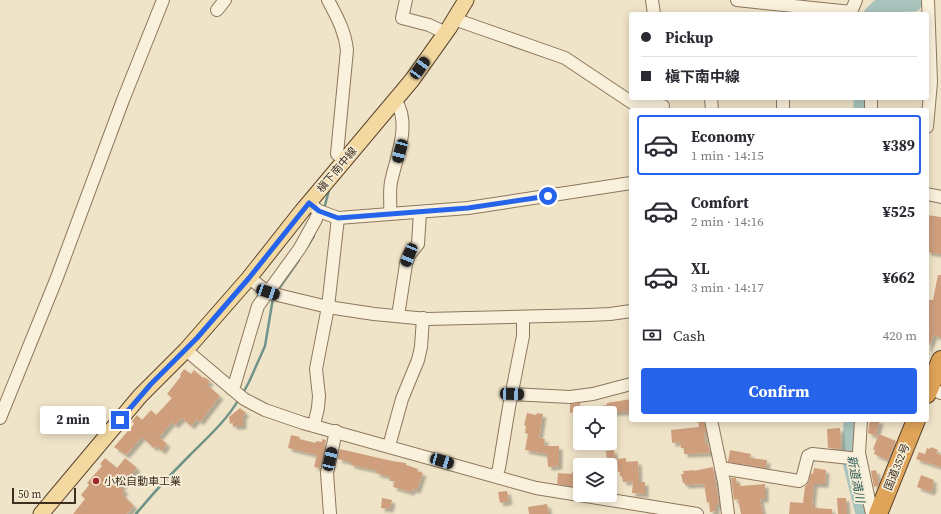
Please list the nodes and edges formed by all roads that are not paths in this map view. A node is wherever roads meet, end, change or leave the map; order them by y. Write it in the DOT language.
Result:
graph roads {
  1 [pos="163,0"];
  2 [pos="225,0"];
  3 [pos="328,0"];
  4 [pos="406,0"];
  5 [pos="466,0"];
  6 [pos="652,0"];
  7 [pos="737,0"];
  8 [pos="856,0"];
  9 [pos="928,0"];
  10 [pos="217,10"];
  11 [pos="787,10"];
  12 [pos="654,12"];
  13 [pos="928,12"];
  14 [pos="454,19"];
  15 [pos="446,33"];
  16 [pos="929,82"];
  17 [pos="395,100"];
  18 [pos="663,105"];
  19 [pos="929,108"];
  20 [pos="345,161"];
  21 [pos="629,183"];
  22 [pos="929,194"];
  23 [pos="941,197"];
  24 [pos="314,207"];
  25 [pos="420,212"];
  26 [pos="390,214"];
  27 [pos="338,218"];
  28 [pos="249,278"];
  29 [pos="268,292"];
  30 [pos="328,307"];
  31 [pos="629,311"];
  32 [pos="398,316"];
  33 [pos="523,317"];
  34 [pos="423,318"];
  35 [pos="186,350"];
  36 [pos="941,360"];
  37 [pos="629,385"];
  38 [pos="232,388"];
  39 [pos="931,390"];
  40 [pos="512,394"];
  41 [pos="0,418"];
  42 [pos="711,422"];
  43 [pos="861,422"];
  44 [pos="915,422"];
  45 [pos="314,426"];
  46 [pos="336,431"];
  47 [pos="389,446"];
  48 [pos="860,459"];
  49 [pos="721,468"];
  50 [pos="496,476"];
  51 [pos="40,514"];
  52 [pos="330,514"];
  53 [pos="697,514"];
  54 [pos="728,514"];
  55 [pos="872,514"];
  56 [pos="878,514"];
  1 -- 41 [label="street"];
  2 -- 10 [label="street"];
  3 -- 20 [label="street"];
  4 -- 15 [label="street"];
  5 -- 14 [label="main road, 槇下南中線"];
  6 -- 12 [label="street"];
  7 -- 11 [label="street"];
  8 -- 11 [label="street"];
  9 -- 13 [label="street"];
  14 -- 15 [label="main road, 槇下南中線"];
  14 -- 18 [label="street"];
  15 -- 17 [label="main road, 槇下南中線"];
  16 -- 19 [label="street"];
  17 -- 20 [label="main road, 槇下南中線"];
  17 -- 26 [label="street"];
  20 -- 24 [label="main road, 槇下南中線"];
  21 -- 25 [label="street"];
  22 -- 23 [label="street"];
  24 -- 27 [label="street"];
  24 -- 28 [label="main road, 槇下南中線"];
  24 -- 29 [label="street"];
  25 -- 26 [label="street"];
  25 -- 32 [label="street"];
  26 -- 27 [label="street"];
  27 -- 30 [label="street"];
  28 -- 29 [label="street"];
  28 -- 35 [label="main road, 槇下南中線"];
  29 -- 30 [label="street"];
  29 -- 38 [label="street"];
  30 -- 32 [label="street"];
  30 -- 45 [label="street"];
  31 -- 33 [label="street"];
  32 -- 34 [label="street"];
  33 -- 34 [label="street"];
  33 -- 40 [label="street"];
  34 -- 47 [label="street"];
  35 -- 38 [label="street"];
  35 -- 51 [label="main road, 槇下南中線"];
  36 -- 39 [label="highway"];
  37 -- 40 [label="street"];
  38 -- 45 [label="street"];
  40 -- 50 [label="street"];
  42 -- 49 [label="street"];
  43 -- 48 [label="street"];
  44 -- 56 [label="highway, 国道352号"];
  45 -- 46 [label="street"];
  46 -- 47 [label="street"];
  46 -- 52 [label="street"];
  47 -- 50 [label="street"];
  48 -- 49 [label="street"];
  48 -- 55 [label="street"];
  49 -- 54 [label="street"];
  50 -- 53 [label="street"];
}
